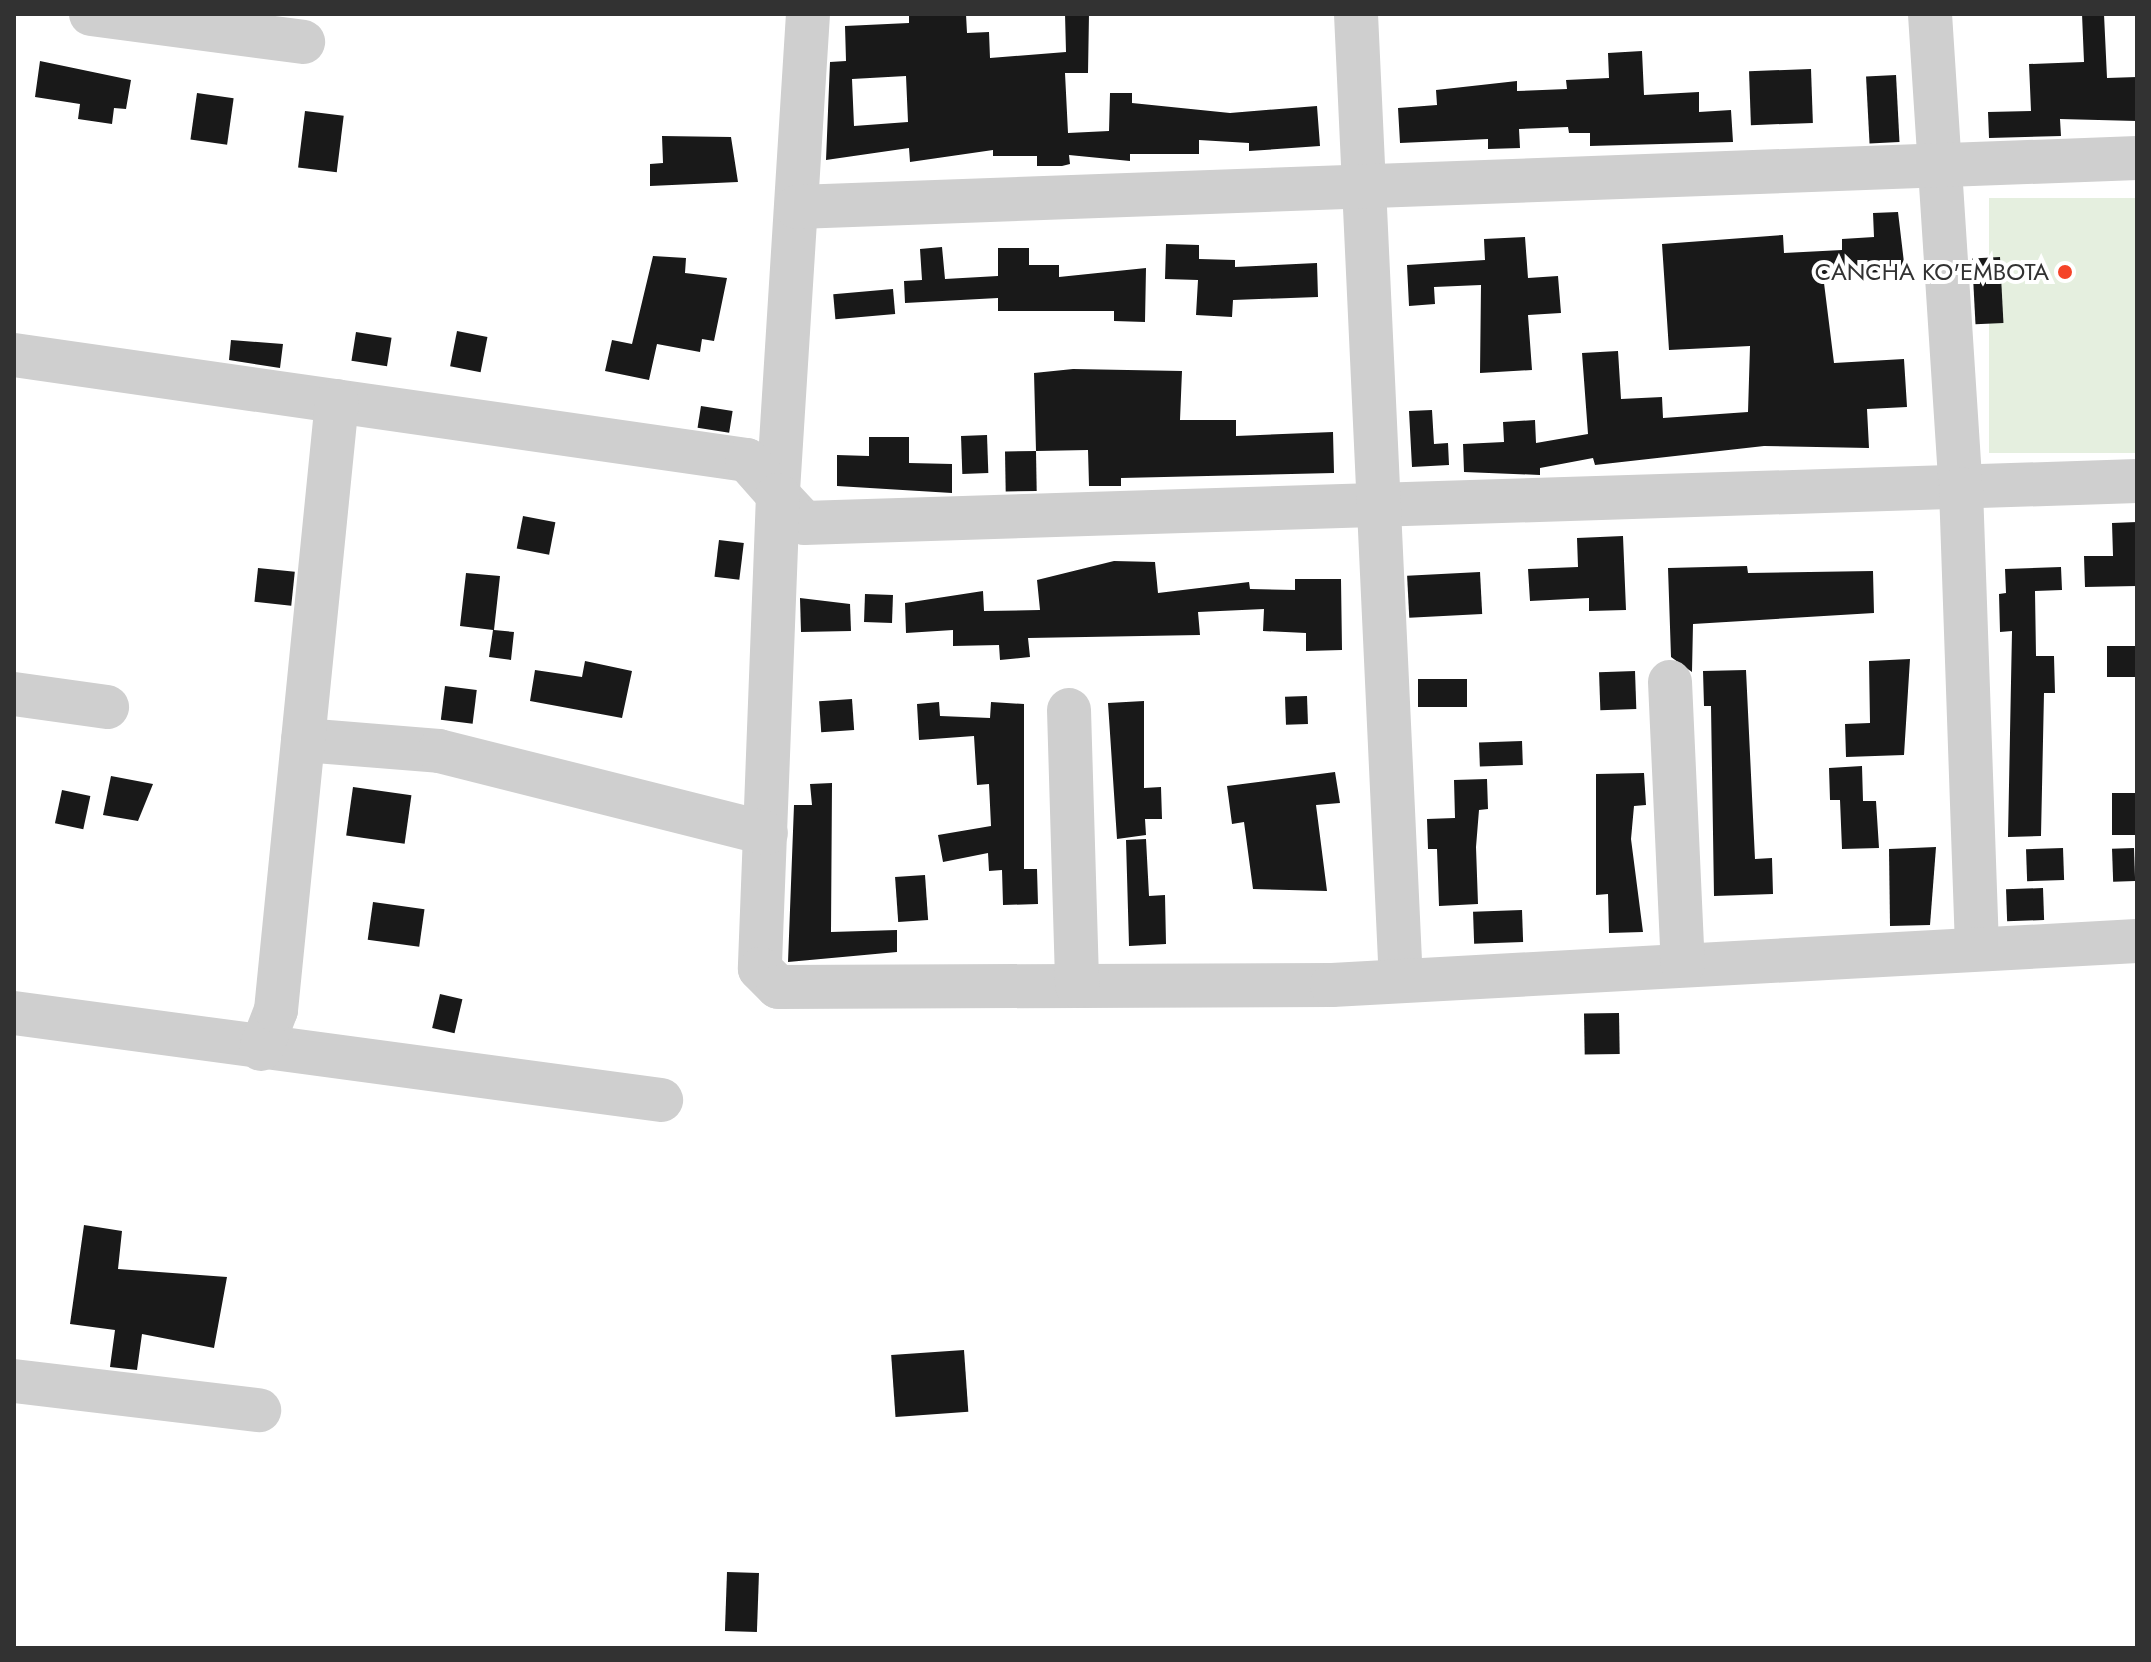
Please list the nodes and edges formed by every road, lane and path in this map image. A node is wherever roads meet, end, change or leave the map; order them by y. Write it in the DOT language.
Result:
graph roads {
  1 [pos="91,14"];
  2 [pos="808,14"];
  3 [pos="1356,14"];
  4 [pos="1930,14"];
  5 [pos="303,42"];
  6 [pos="2137,158"];
  7 [pos="1939,166"];
  8 [pos="1364,186"];
  9 [pos="797,207"];
  10 [pos="14,355"];
  11 [pos="337,401"];
  12 [pos="2137,481"];
  13 [pos="1961,489"];
  14 [pos="778,495"];
  15 [pos="1378,509"];
  16 [pos="1670,682"];
  17 [pos="14,694"];
  18 [pos="107,707"];
  19 [pos="1069,710"];
  20 [pos="303,740"];
  21 [pos="766,833"];
  22 [pos="2137,941"];
  23 [pos="1977,949"];
  24 [pos="1683,965"];
  25 [pos="1401,981"];
  26 [pos="1077,986"];
  27 [pos="14,1013"];
  28 [pos="261,1049"];
  29 [pos="661,1100"];
  30 [pos="14,1381"];
  31 [pos="259,1410"];
  1 -- 5 [label="street"];
  2 -- 9 [label="street"];
  3 -- 8 [label="street"];
  4 -- 7 [label="street"];
  6 -- 7 [label="street"];
  7 -- 8 [label="street"];
  7 -- 13 [label="street"];
  8 -- 9 [label="street"];
  8 -- 15 [label="street"];
  9 -- 14 [label="street"];
  10 -- 11 [label="street"];
  11 -- 14 [label="street"];
  11 -- 20 [label="street"];
  12 -- 13 [label="street"];
  13 -- 15 [label="street"];
  13 -- 23 [label="street"];
  14 -- 15 [label="street"];
  14 -- 21 [label="street"];
  15 -- 25 [label="street"];
  16 -- 24 [label="street"];
  17 -- 18 [label="street"];
  19 -- 26 [label="street"];
  20 -- 21 [label="street"];
  20 -- 28 [label="street"];
  21 -- 26 [label="street"];
  22 -- 23 [label="street"];
  23 -- 24 [label="street"];
  24 -- 25 [label="street"];
  25 -- 26 [label="street"];
  27 -- 28 [label="street"];
  28 -- 29 [label="street"];
  30 -- 31 [label="street"];
}
